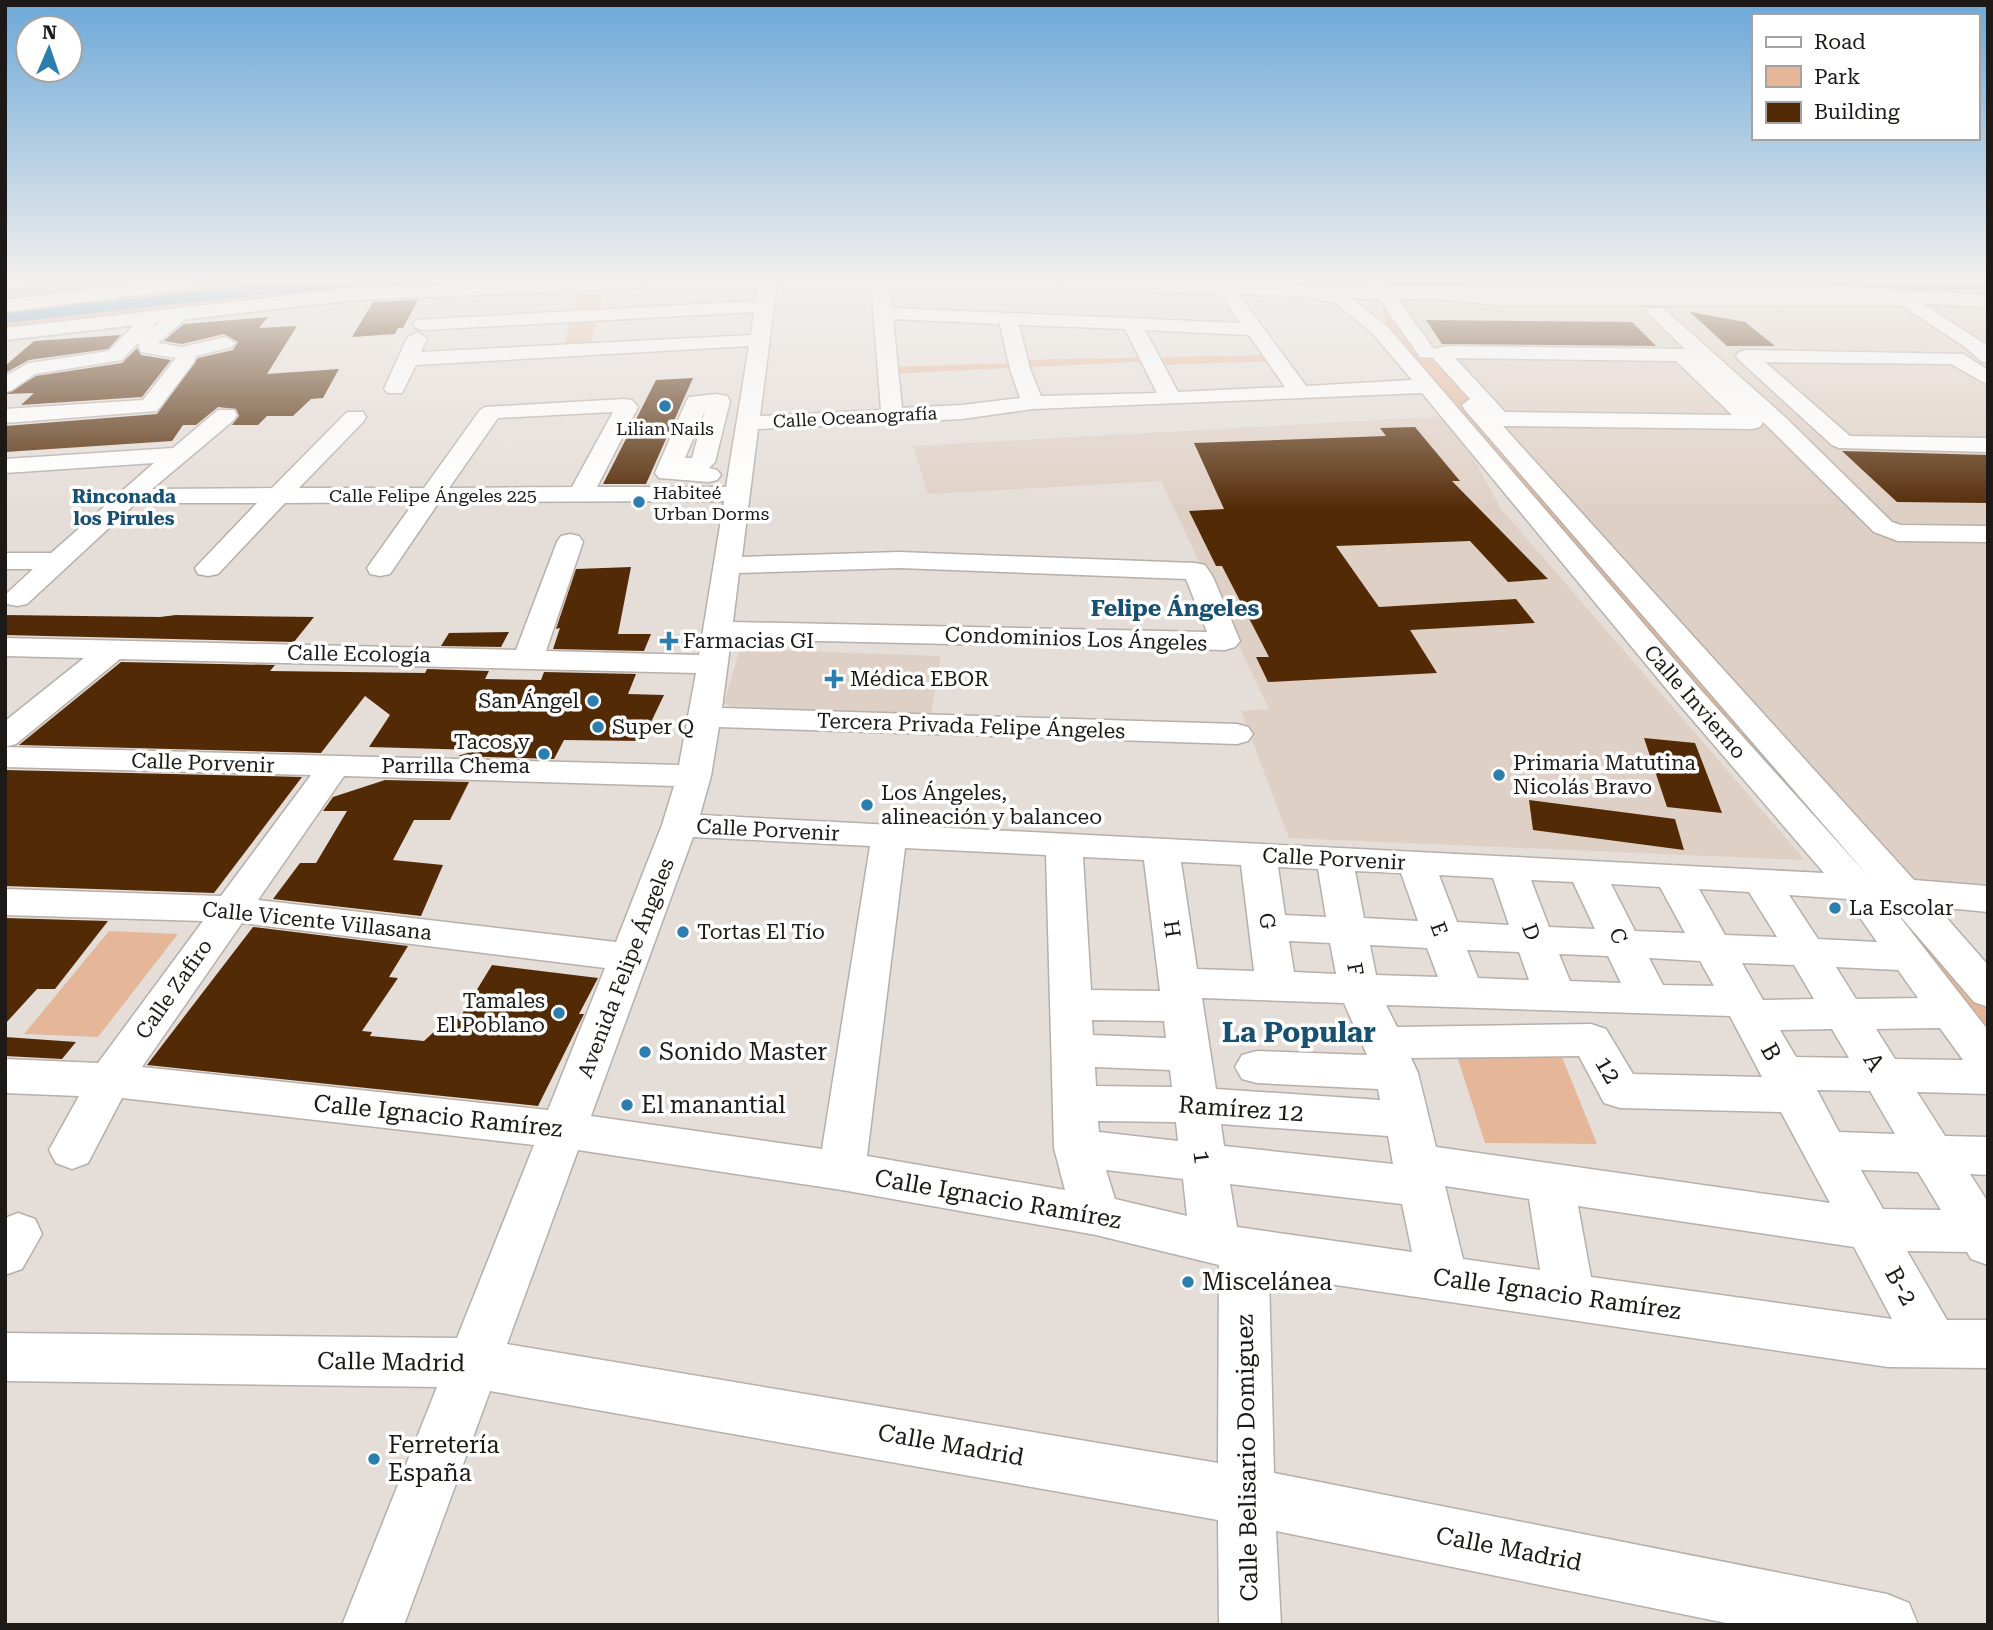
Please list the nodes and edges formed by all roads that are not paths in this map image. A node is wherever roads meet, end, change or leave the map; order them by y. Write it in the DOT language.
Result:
graph roads {
  1 [pos="109,358"];
  2 [pos="175,358"];
  3 [pos="185,358"];
  4 [pos="427,358"];
  5 [pos="551,358"];
  6 [pos="603,358"];
  7 [pos="757,358"];
  8 [pos="887,358"];
  9 [pos="1017,358"];
  10 [pos="1151,358"];
  11 [pos="1277,358"];
  12 [pos="1400,358"];
  13 [pos="1431,358"];
  14 [pos="1444,358"];
  15 [pos="1685,358"];
  16 [pos="1728,358"];
  17 [pos="1728,358"];
  18 [pos="1956,358"];
  19 [pos="408,359"];
  20 [pos="180,360"];
  21 [pos="152,368"];
  22 [pos="125,370"];
  23 [pos="601,372"];
  24 [pos="546,375"];
  25 [pos="1988,379"];
  26 [pos="11,381"];
  27 [pos="1715,386"];
  28 [pos="1761,387"];
  29 [pos="395,389"];
  30 [pos="1420,392"];
  31 [pos="1300,394"];
  32 [pos="1171,399"];
  33 [pos="1033,403"];
  34 [pos="962,412"];
  35 [pos="226,415"];
  36 [pos="892,415"];
  37 [pos="5,416"];
  38 [pos="355,417"];
  39 [pos="1788,423"];
  40 [pos="748,425"];
  41 [pos="710,430"];
  42 [pos="1988,445"];
  43 [pos="180,454"];
  44 [pos="672,465"];
  45 [pos="5,466"];
  46 [pos="739,483"];
  47 [pos="437,489"];
  48 [pos="585,489"];
  49 [pos="287,490"];
  50 [pos="135,491"];
  51 [pos="1899,513"];
  52 [pos="1988,513"];
  53 [pos="1922,533"];
  54 [pos="1988,534"];
  55 [pos="570,542"];
  56 [pos="5,561"];
  57 [pos="59,561"];
  58 [pos="727,565"];
  59 [pos="208,568"];
  60 [pos="380,568"];
  61 [pos="17,598"];
  62 [pos="718,630"];
  63 [pos="5,648"];
  64 [pos="115,648"];
  65 [pos="527,659"];
  66 [pos="712,664"];
  67 [pos="705,717"];
  68 [pos="1237,734"];
  69 [pos="5,737"];
  70 [pos="5,757"];
  71 [pos="334,767"];
  72 [pos="694,776"];
  73 [pos="680,825"];
  74 [pos="889,836"];
  75 [pos="1064,846"];
  76 [pos="1161,851"];
  77 [pos="1258,856"];
  78 [pos="1334,859"];
  79 [pos="1416,863"];
  80 [pos="1508,868"];
  81 [pos="1586,872"];
  82 [pos="1672,876"];
  83 [pos="1761,880"];
  84 [pos="1857,887"];
  85 [pos="1902,891"];
  86 [pos="1988,899"];
  87 [pos="5,902"];
  88 [pos="231,909"];
  89 [pos="1268,927"];
  90 [pos="1348,930"];
  91 [pos="1441,934"];
  92 [pos="1534,938"];
  93 [pos="1622,943"];
  94 [pos="1714,949"];
  95 [pos="1807,954"];
  96 [pos="628,957"];
  97 [pos="1910,957"];
  98 [pos="1276,986"];
  99 [pos="1359,989"];
  100 [pos="1988,992"];
  101 [pos="1464,994"];
  102 [pos="1180,995"];
  103 [pos="1555,997"];
  104 [pos="1650,1000"];
  105 [pos="1070,1004"];
  106 [pos="1747,1009"];
  107 [pos="1951,1013"];
  108 [pos="1844,1014"];
  109 [pos="1073,1050"];
  110 [pos="1389,1058"];
  111 [pos="1988,1062"];
  112 [pos="1257,1067"];
  113 [pos="5,1076"];
  114 [pos="1883,1076"];
  115 [pos="1192,1077"];
  116 [pos="1988,1077"];
  117 [pos="109,1080"];
  118 [pos="1790,1084"];
  119 [pos="1075,1103"];
  120 [pos="564,1130"];
  121 [pos="1077,1148"];
  122 [pos="72,1150"];
  123 [pos="1825,1150"];
  124 [pos="1931,1153"];
  125 [pos="1988,1156"];
  126 [pos="1415,1157"];
  127 [pos="1203,1163"];
  128 [pos="842,1171"];
  129 [pos="1550,1182"];
  130 [pos="1096,1215"];
  131 [pos="1869,1229"];
  132 [pos="1985,1236"];
  133 [pos="1230,1247"];
  134 [pos="1442,1277"];
  135 [pos="1569,1296"];
  136 [pos="1933,1344"];
  137 [pos="1988,1345"];
  138 [pos="5,1357"];
  139 [pos="473,1363"];
  140 [pos="1246,1496"];
  141 [pos="373,1625"];
  142 [pos="1250,1625"];
  143 [pos="1887,1625"];
  1 -- 26 [label="street"];
  2 -- 20 [label="street"];
  3 -- 20 [label="street"];
  4 -- 19 [label="street"];
  5 -- 24 [label="street"];
  6 -- 23 [label="street"];
  7 -- 40 [label="street, Avenida Felipe Ángeles"];
  8 -- 36 [label="street"];
  9 -- 33 [label="street"];
  10 -- 32 [label="street"];
  11 -- 31 [label="street"];
  12 -- 30 [label="street, Calle Invierno"];
  13 -- 85 [label="street, Calle Invierno"];
  14 -- 39 [label="street"];
  15 -- 27 [label="street"];
  16 -- 28 [label="street"];
  17 -- 28 [label="street"];
  18 -- 25 [label="street"];
  19 -- 29 [label="street"];
  20 -- 21 [label="street"];
  20 -- 37 [label="street"];
  22 -- 26 [label="street"];
  27 -- 28 [label="street"];
  27 -- 39 [label="street"];
  28 -- 39 [label="street"];
  28 -- 39 [label="street"];
  30 -- 31 [label="street, Calle Oceanografía"];
  30 -- 84 [label="street, Calle Invierno"];
  31 -- 32 [label="street, Calle Oceanografía"];
  32 -- 33 [label="street, Calle Oceanografía"];
  32 -- 34 [label="street, Calle Oceanografía"];
  33 -- 34 [label="street, Calle Oceanografía"];
  34 -- 36 [label="street, Calle Oceanografía"];
  35 -- 43 [label="street"];
  36 -- 40 [label="street, Calle Oceanografía"];
  38 -- 49 [label="street"];
  39 -- 42 [label="street"];
  39 -- 51 [label="street"];
  39 -- 53 [label="street"];
  40 -- 41 [label="street, Calle Oceanografía"];
  40 -- 46 [label="street, Avenida Felipe Ángeles"];
  41 -- 44 [label="street"];
  41 -- 44 [label="street"];
  43 -- 45 [label="street"];
  43 -- 50 [label="street"];
  44 -- 46 [label="street"];
  46 -- 48 [label="street, Calle Felipe Ángeles 225"];
  46 -- 58 [label="street, Avenida Felipe Ángeles"];
  47 -- 48 [label="street, Calle Felipe Ángeles 225"];
  47 -- 48 [label="street"];
  47 -- 49 [label="street, Calle Felipe Ángeles 225"];
  47 -- 60 [label="street"];
  49 -- 50 [label="street, Calle Felipe Ángeles 225"];
  49 -- 59 [label="street"];
  50 -- 57 [label="street"];
  51 -- 52 [label="street"];
  51 -- 53 [label="street"];
  53 -- 54 [label="street"];
  55 -- 65 [label="street"];
  56 -- 57 [label="street"];
  57 -- 61 [label="street"];
  58 -- 62 [label="street, Avenida Felipe Ángeles"];
  58 -- 62 [label="street, Condominios Los Ángeles"];
  62 -- 66 [label="street, Avenida Felipe Ángeles"];
  63 -- 64 [label="street, Calle Ecología"];
  64 -- 65 [label="street, Calle Ecología"];
  64 -- 69 [label="street"];
  65 -- 66 [label="street, Calle Ecología"];
  66 -- 67 [label="street, Avenida Felipe Ángeles"];
  67 -- 68 [label="street, Tercera Privada Felipe Ángeles"];
  67 -- 72 [label="street, Avenida Felipe Ángeles"];
  70 -- 71 [label="street, Calle Porvenir"];
  71 -- 72 [label="street, Calle Porvenir"];
  71 -- 88 [label="street, Calle Zafiro"];
  72 -- 73 [label="street, Avenida Felipe Ángeles"];
  73 -- 74 [label="street, Calle Porvenir"];
  73 -- 96 [label="street, Avenida Felipe Ángeles"];
  74 -- 75 [label="street, Calle Porvenir"];
  74 -- 128 [label="street"];
  75 -- 76 [label="street, Calle Porvenir"];
  75 -- 105 [label="street"];
  76 -- 77 [label="street, Calle Porvenir"];
  76 -- 102 [label="street, H"];
  77 -- 78 [label="street, Calle Porvenir"];
  77 -- 89 [label="street, G"];
  78 -- 79 [label="street, Calle Porvenir"];
  78 -- 90 [label="street, F"];
  79 -- 80 [label="street, Calle Porvenir"];
  79 -- 91 [label="street, E"];
  80 -- 81 [label="street, Calle Porvenir"];
  80 -- 92 [label="street, D"];
  81 -- 82 [label="street, Calle Porvenir"];
  81 -- 93 [label="street, C"];
  82 -- 83 [label="street, Calle Porvenir"];
  82 -- 94 [label="street, B"];
  83 -- 84 [label="street, Calle Porvenir"];
  83 -- 95 [label="street, A"];
  84 -- 85 [label="street, Calle Porvenir"];
  84 -- 97 [label="street, Calle Invierno"];
  85 -- 86 [label="street, Calle Porvenir"];
  85 -- 100 [label="street, Calle Invierno"];
  87 -- 88 [label="street, Calle Vicente Villasana"];
  88 -- 96 [label="street, Calle Vicente Villasana"];
  88 -- 117 [label="street, Calle Zafiro"];
  89 -- 90 [label="street"];
  89 -- 98 [label="street, G"];
  90 -- 91 [label="street"];
  90 -- 99 [label="street, F"];
  91 -- 92 [label="street"];
  91 -- 101 [label="street, E"];
  92 -- 93 [label="street"];
  92 -- 103 [label="street, D"];
  93 -- 94 [label="street"];
  93 -- 104 [label="street, C"];
  94 -- 95 [label="street"];
  94 -- 106 [label="street, B"];
  95 -- 97 [label="street"];
  95 -- 108 [label="street, A"];
  96 -- 120 [label="street, Avenida Felipe Ángeles"];
  97 -- 107 [label="street, Calle Invierno"];
  98 -- 99 [label="street"];
  98 -- 102 [label="street"];
  99 -- 101 [label="street"];
  99 -- 110 [label="street, F"];
  101 -- 103 [label="street"];
  102 -- 105 [label="street"];
  102 -- 115 [label="street"];
  103 -- 104 [label="street"];
  104 -- 106 [label="street"];
  105 -- 109 [label="street"];
  106 -- 108 [label="street"];
  106 -- 118 [label="street, B"];
  107 -- 108 [label="street"];
  107 -- 111 [label="street, Calle Invierno"];
  108 -- 114 [label="street, A"];
  109 -- 115 [label="street"];
  109 -- 119 [label="street"];
  110 -- 112 [label="street, Ramírez 12"];
  110 -- 118 [label="street, 12"];
  110 -- 126 [label="street"];
  113 -- 117 [label="street, Calle Ignacio Ramírez"];
  114 -- 116 [label="street, 12"];
  114 -- 118 [label="street, 12"];
  114 -- 124 [label="street, A"];
  115 -- 119 [label="street, Ramírez 12"];
  115 -- 126 [label="street, Ramírez 12"];
  115 -- 127 [label="street, 1"];
  117 -- 120 [label="street, Calle Ignacio Ramírez"];
  117 -- 122 [label="street, Calle Zafiro"];
  118 -- 123 [label="street, B"];
  119 -- 121 [label="street"];
  120 -- 128 [label="street, Calle Ignacio Ramírez"];
  120 -- 139 [label="street, Avenida Felipe Ángeles"];
  121 -- 127 [label="street"];
  121 -- 130 [label="street"];
  123 -- 124 [label="street"];
  123 -- 131 [label="street, B"];
  124 -- 125 [label="street"];
  124 -- 132 [label="street, A"];
  126 -- 127 [label="street"];
  126 -- 129 [label="street"];
  126 -- 134 [label="street"];
  127 -- 133 [label="street, 1"];
  128 -- 130 [label="street, Calle Ignacio Ramírez"];
  129 -- 131 [label="street"];
  129 -- 135 [label="street"];
  130 -- 133 [label="street, Calle Ignacio Ramírez"];
  131 -- 132 [label="street"];
  131 -- 136 [label="street, B-2"];
  133 -- 134 [label="street, Calle Ignacio Ramírez"];
  133 -- 140 [label="street, Calle Belisario Domiguez"];
  134 -- 135 [label="street, Calle Ignacio Ramírez"];
  135 -- 136 [label="street, Calle Ignacio Ramírez"];
  136 -- 137 [label="street, Calle Ignacio Ramírez"];
  138 -- 139 [label="street, Calle Madrid"];
  139 -- 140 [label="street, Calle Madrid"];
  139 -- 141 [label="street, Avenida Felipe Ángeles"];
  140 -- 142 [label="street, Calle Belisario Domiguez"];
  140 -- 143 [label="street, Calle Madrid"];
}
